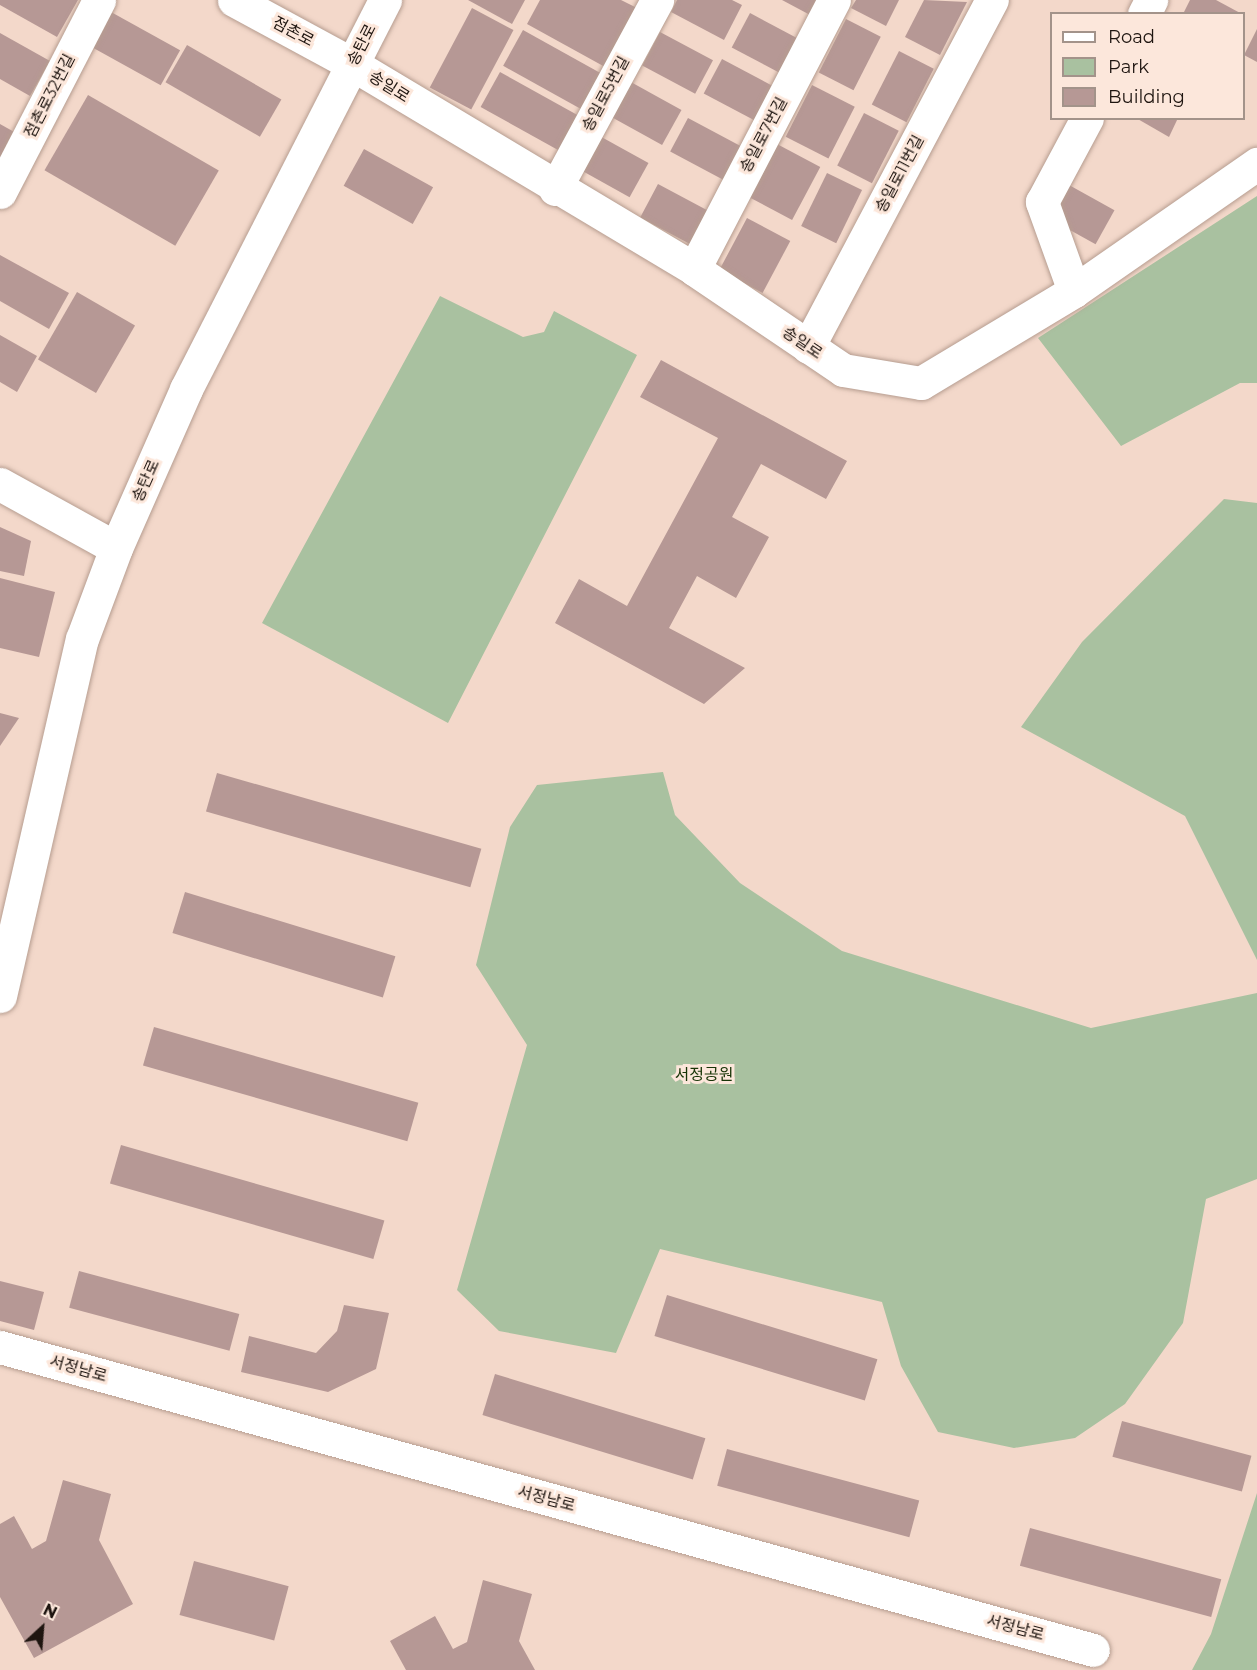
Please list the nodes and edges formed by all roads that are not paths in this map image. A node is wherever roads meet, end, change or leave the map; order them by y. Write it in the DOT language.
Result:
graph roads {
  1 [pos="99,0"];
  2 [pos="234,0"];
  3 [pos="385,0"];
  4 [pos="657,0"];
  5 [pos="834,0"];
  6 [pos="992,0"];
  7 [pos="352,64"];
  8 [pos="1086,120"];
  9 [pos="1257,164"];
  10 [pos="555,189"];
  11 [pos="0,192"];
  12 [pos="693,269"];
  13 [pos="1074,291"];
  14 [pos="808,347"];
  15 [pos="0,484"];
  16 [pos="116,548"];
  17 [pos="0,996"];
  18 [pos="0,1347"];
  19 [pos="1093,1650"];
  1 -- 11 [label="street, 점촌로32번길"];
  2 -- 7 [label="street, 점촌로"];
  3 -- 7 [label="street, 송탄로"];
  4 -- 10 [label="street, 송일로5번길"];
  5 -- 12 [label="street, 송일로7번길"];
  6 -- 14 [label="street, 송일로11번길"];
  7 -- 10 [label="street, 송일로"];
  7 -- 16 [label="street, 송탄로"];
  8 -- 13 [label="street"];
  9 -- 13 [label="street, 송일로"];
  10 -- 12 [label="street, 송일로"];
  12 -- 14 [label="street, 송일로"];
  13 -- 14 [label="street, 송일로"];
  15 -- 16 [label="street"];
  16 -- 17 [label="street, 송탄로"];
  18 -- 19 [label="street, 서정남로"];
}
